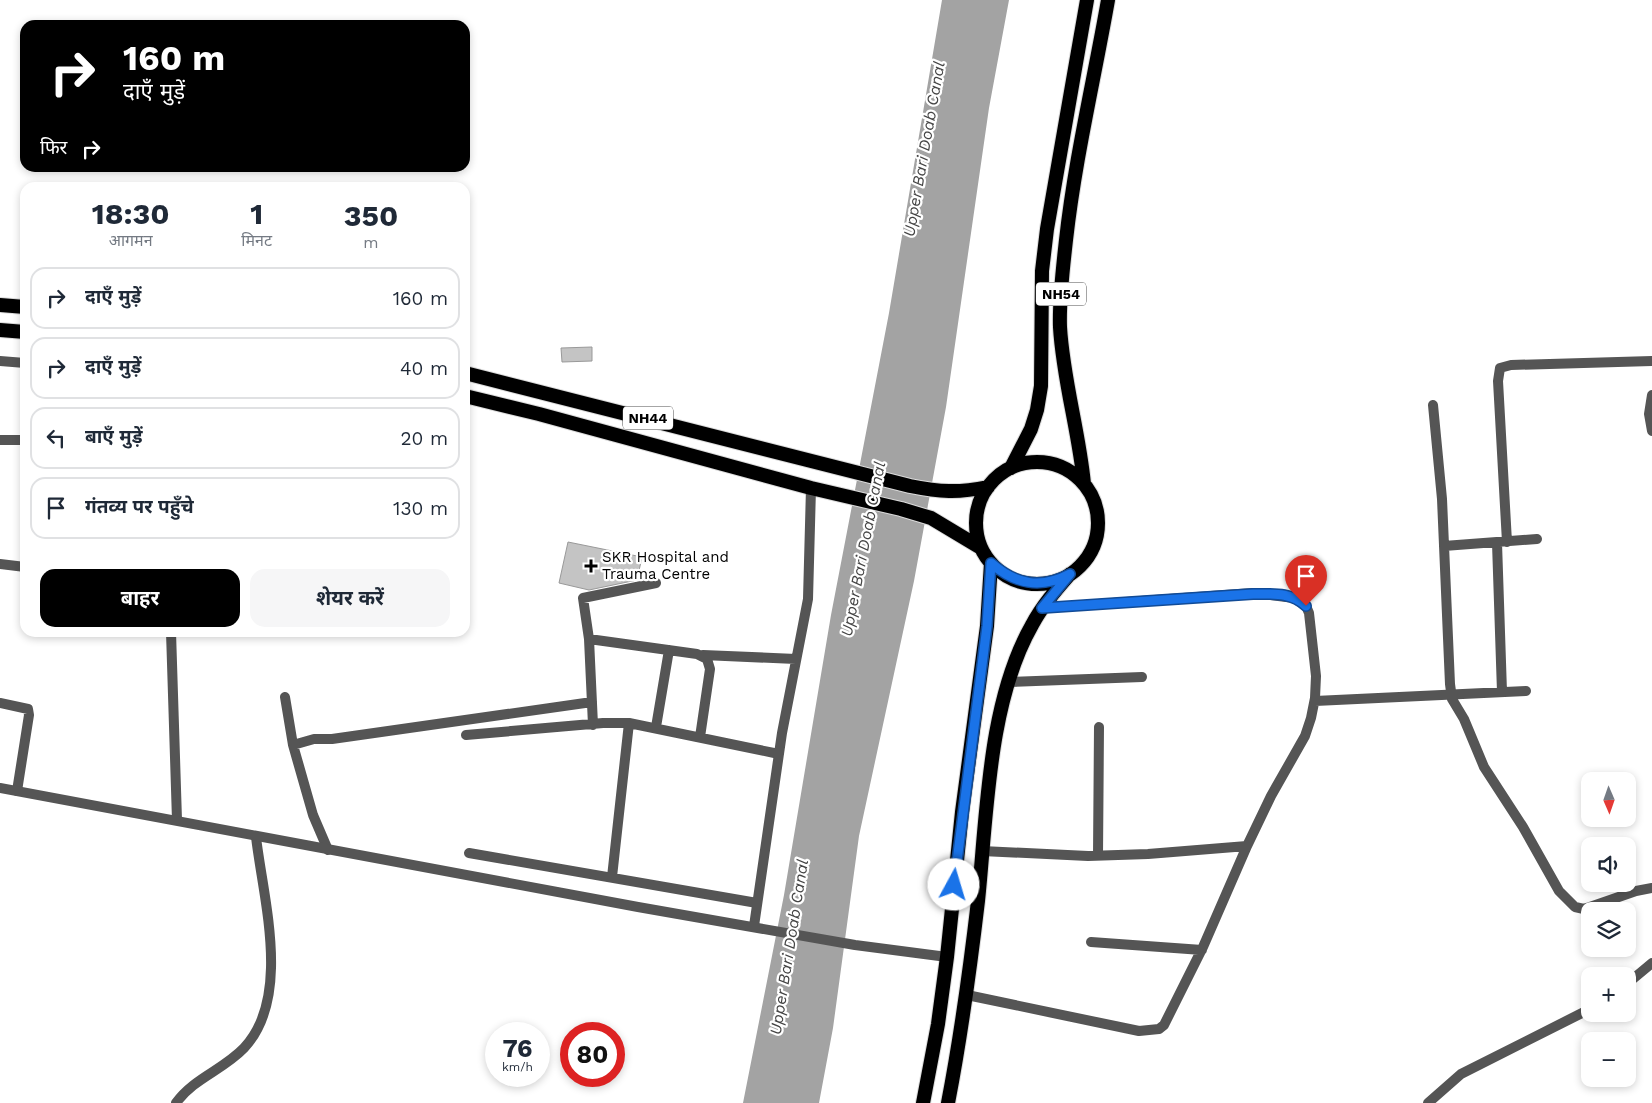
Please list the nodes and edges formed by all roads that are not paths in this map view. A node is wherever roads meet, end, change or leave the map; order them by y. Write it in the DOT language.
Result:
graph roads {
  1 [pos="1087,0"];
  2 [pos="1108,0"];
  3 [pos="0,305"];
  4 [pos="20,307"];
  5 [pos="0,330"];
  6 [pos="20,332"];
  7 [pos="0,361"];
  8 [pos="1652,361"];
  9 [pos="20,363"];
  10 [pos="470,373"];
  11 [pos="1652,395"];
  12 [pos="470,397"];
  13 [pos="1434,405"];
  14 [pos="1652,431"];
  15 [pos="0,440"];
  16 [pos="20,440"];
  17 [pos="1011,468"];
  18 [pos="1084,484"];
  19 [pos="988,486"];
  20 [pos="818,489"];
  21 [pos="1537,539"];
  22 [pos="1502,542"];
  23 [pos="1444,546"];
  24 [pos="981,548"];
  25 [pos="991,563"];
  26 [pos="0,564"];
  27 [pos="20,566"];
  28 [pos="1070,574"];
  29 [pos="656,583"];
  30 [pos="1042,608"];
  31 [pos="170,637"];
  32 [pos="589,639"];
  33 [pos="669,650"];
  34 [pos="702,656"];
  35 [pos="796,660"];
  36 [pos="1142,677"];
  37 [pos="1009,682"];
  38 [pos="1526,691"];
  39 [pos="1502,692"];
  40 [pos="1451,695"];
  41 [pos="285,697"];
  42 [pos="1315,701"];
  43 [pos="0,702"];
  44 [pos="592,702"];
  45 [pos="593,724"];
  46 [pos="629,724"];
  47 [pos="656,727"];
  48 [pos="1099,727"];
  49 [pos="466,735"];
  50 [pos="700,737"];
  51 [pos="293,744"];
  52 [pos="779,754"];
  53 [pos="0,788"];
  54 [pos="17,791"];
  55 [pos="177,820"];
  56 [pos="256,837"];
  57 [pos="1247,846"];
  58 [pos="328,850"];
  59 [pos="982,851"];
  60 [pos="469,852"];
  61 [pos="1098,856"];
  62 [pos="612,877"];
  63 [pos="1652,888"];
  64 [pos="757,903"];
  65 [pos="754,926"];
  66 [pos="1091,942"];
  67 [pos="1202,950"];
  68 [pos="947,957"];
  69 [pos="1652,963"];
  70 [pos="1636,976"];
  71 [pos="967,996"];
  72 [pos="1581,1014"];
  73 [pos="176,1103"];
  74 [pos="923,1103"];
  75 [pos="948,1103"];
  76 [pos="1428,1103"];
  1 -- 17 [label="highway, NH54"];
  2 -- 18 [label="highway, NH54"];
  3 -- 4 [label="highway"];
  5 -- 6 [label="highway"];
  7 -- 9 [label="street"];
  8 -- 22 [label="street"];
  10 -- 19 [label="highway, NH44"];
  11 -- 14 [label="street"];
  12 -- 20 [label="highway, NH44"];
  13 -- 23 [label="street"];
  15 -- 16 [label="street"];
  17 -- 18 [label="highway, NH44"];
  17 -- 19 [label="highway, NH44"];
  18 -- 28 [label="highway, NH44"];
  19 -- 24 [label="highway, NH44"];
  20 -- 24 [label="highway, NH44"];
  20 -- 35 [label="street"];
  21 -- 22 [label="street"];
  22 -- 23 [label="street"];
  22 -- 39 [label="street"];
  23 -- 40 [label="street"];
  24 -- 25 [label="highway, NH44"];
  25 -- 28 [label="highway, NH44"];
  25 -- 68 [label="highway"];
  26 -- 27 [label="street"];
  28 -- 30 [label="highway, NH44"];
  29 -- 32 [label="street"];
  30 -- 37 [label="highway, NH44"];
  30 -- 42 [label="street"];
  31 -- 55 [label="street"];
  32 -- 33 [label="street"];
  32 -- 44 [label="street"];
  33 -- 34 [label="street"];
  33 -- 47 [label="street"];
  34 -- 35 [label="street"];
  34 -- 50 [label="street"];
  35 -- 52 [label="street"];
  36 -- 37 [label="street"];
  37 -- 59 [label="highway, NH44"];
  38 -- 39 [label="street"];
  39 -- 40 [label="street"];
  40 -- 42 [label="street"];
  40 -- 63 [label="street"];
  41 -- 51 [label="street"];
  42 -- 57 [label="street"];
  43 -- 54 [label="street"];
  44 -- 45 [label="street"];
  44 -- 51 [label="street"];
  45 -- 46 [label="street"];
  45 -- 49 [label="street"];
  46 -- 47 [label="street"];
  46 -- 62 [label="street"];
  47 -- 50 [label="street"];
  48 -- 61 [label="street"];
  50 -- 52 [label="street"];
  51 -- 58 [label="street"];
  52 -- 64 [label="street"];
  53 -- 54 [label="street"];
  54 -- 55 [label="street"];
  55 -- 56 [label="street"];
  56 -- 58 [label="street"];
  56 -- 73 [label="street"];
  57 -- 61 [label="street"];
  57 -- 67 [label="street"];
  58 -- 65 [label="street"];
  59 -- 61 [label="street"];
  59 -- 71 [label="highway, NH44"];
  60 -- 62 [label="street"];
  62 -- 64 [label="street"];
  64 -- 65 [label="street"];
  65 -- 68 [label="street"];
  66 -- 67 [label="street"];
  67 -- 71 [label="street"];
  68 -- 74 [label="highway"];
  69 -- 70 [label="street"];
  71 -- 75 [label="highway, NH44"];
  72 -- 76 [label="street"];
}
